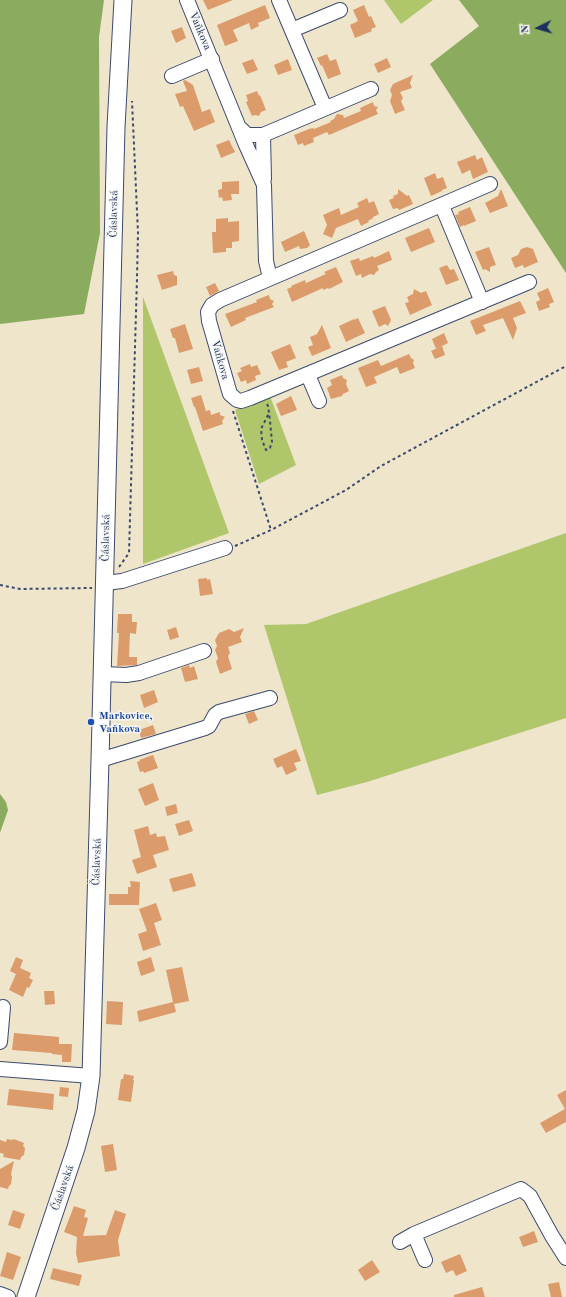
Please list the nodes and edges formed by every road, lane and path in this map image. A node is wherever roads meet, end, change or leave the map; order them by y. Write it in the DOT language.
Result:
graph roads {
  1 [pos="123,0"];
  2 [pos="187,0"];
  3 [pos="279,0"];
  4 [pos="340,10"];
  5 [pos="292,30"];
  6 [pos="212,59"];
  7 [pos="172,76"];
  8 [pos="372,89"];
  9 [pos="132,95"];
  10 [pos="325,108"];
  11 [pos="241,130"];
  12 [pos="263,135"];
  13 [pos="490,184"];
  14 [pos="264,185"];
  15 [pos="442,206"];
  16 [pos="270,278"];
  17 [pos="529,282"];
  18 [pos="482,302"];
  19 [pos="566,366"];
  20 [pos="308,375"];
  21 [pos="263,393"];
  22 [pos="236,400"];
  23 [pos="319,401"];
  24 [pos="269,413"];
  25 [pos="271,530"];
  26 [pos="225,548"];
  27 [pos="0,585"];
  28 [pos="108,585"];
  29 [pos="204,651"];
  30 [pos="103,674"];
  31 [pos="270,698"];
  32 [pos="100,760"];
  33 [pos="2,1007"];
  34 [pos="0,1042"];
  35 [pos="0,1069"];
  36 [pos="91,1076"];
  37 [pos="414,1234"];
  38 [pos="400,1242"];
  39 [pos="566,1258"];
  40 [pos="425,1260"];
  41 [pos="0,1294"];
  42 [pos="8,1297"];
  43 [pos="26,1297"];
  1 -- 28 [label="main road, Čáslavská"];
  2 -- 6 [label="street, Vaňkova"];
  3 -- 5 [label="street"];
  4 -- 5 [label="street"];
  5 -- 10 [label="street"];
  6 -- 7 [label="street"];
  6 -- 11 [label="street, Vaňkova"];
  8 -- 10 [label="street"];
  9 -- 28 [label="path"];
  10 -- 12 [label="street"];
  11 -- 12 [label="street"];
  11 -- 14 [label="street, Vaňkova"];
  12 -- 14 [label="street"];
  13 -- 15 [label="street, Vaňkova"];
  14 -- 16 [label="street"];
  15 -- 16 [label="street, Vaňkova"];
  15 -- 18 [label="street"];
  16 -- 22 [label="street, Vaňkova"];
  17 -- 18 [label="street"];
  18 -- 20 [label="street"];
  19 -- 25 [label="path"];
  20 -- 21 [label="street"];
  20 -- 23 [label="street"];
  21 -- 22 [label="street"];
  21 -- 24 [label="path"];
  22 -- 25 [label="path"];
  24 -- 24 [label="path"];
  25 -- 26 [label="path"];
  26 -- 28 [label="street"];
  27 -- 28 [label="path"];
  28 -- 30 [label="main road, Čáslavská"];
  29 -- 30 [label="street"];
  30 -- 32 [label="main road, Čáslavská"];
  31 -- 32 [label="street"];
  32 -- 36 [label="main road, Čáslavská"];
  33 -- 34 [label="street"];
  35 -- 36 [label="street"];
  36 -- 43 [label="main road, Čáslavská"];
  37 -- 38 [label="street"];
  37 -- 39 [label="street"];
  37 -- 40 [label="street"];
  41 -- 42 [label="street"];
}
